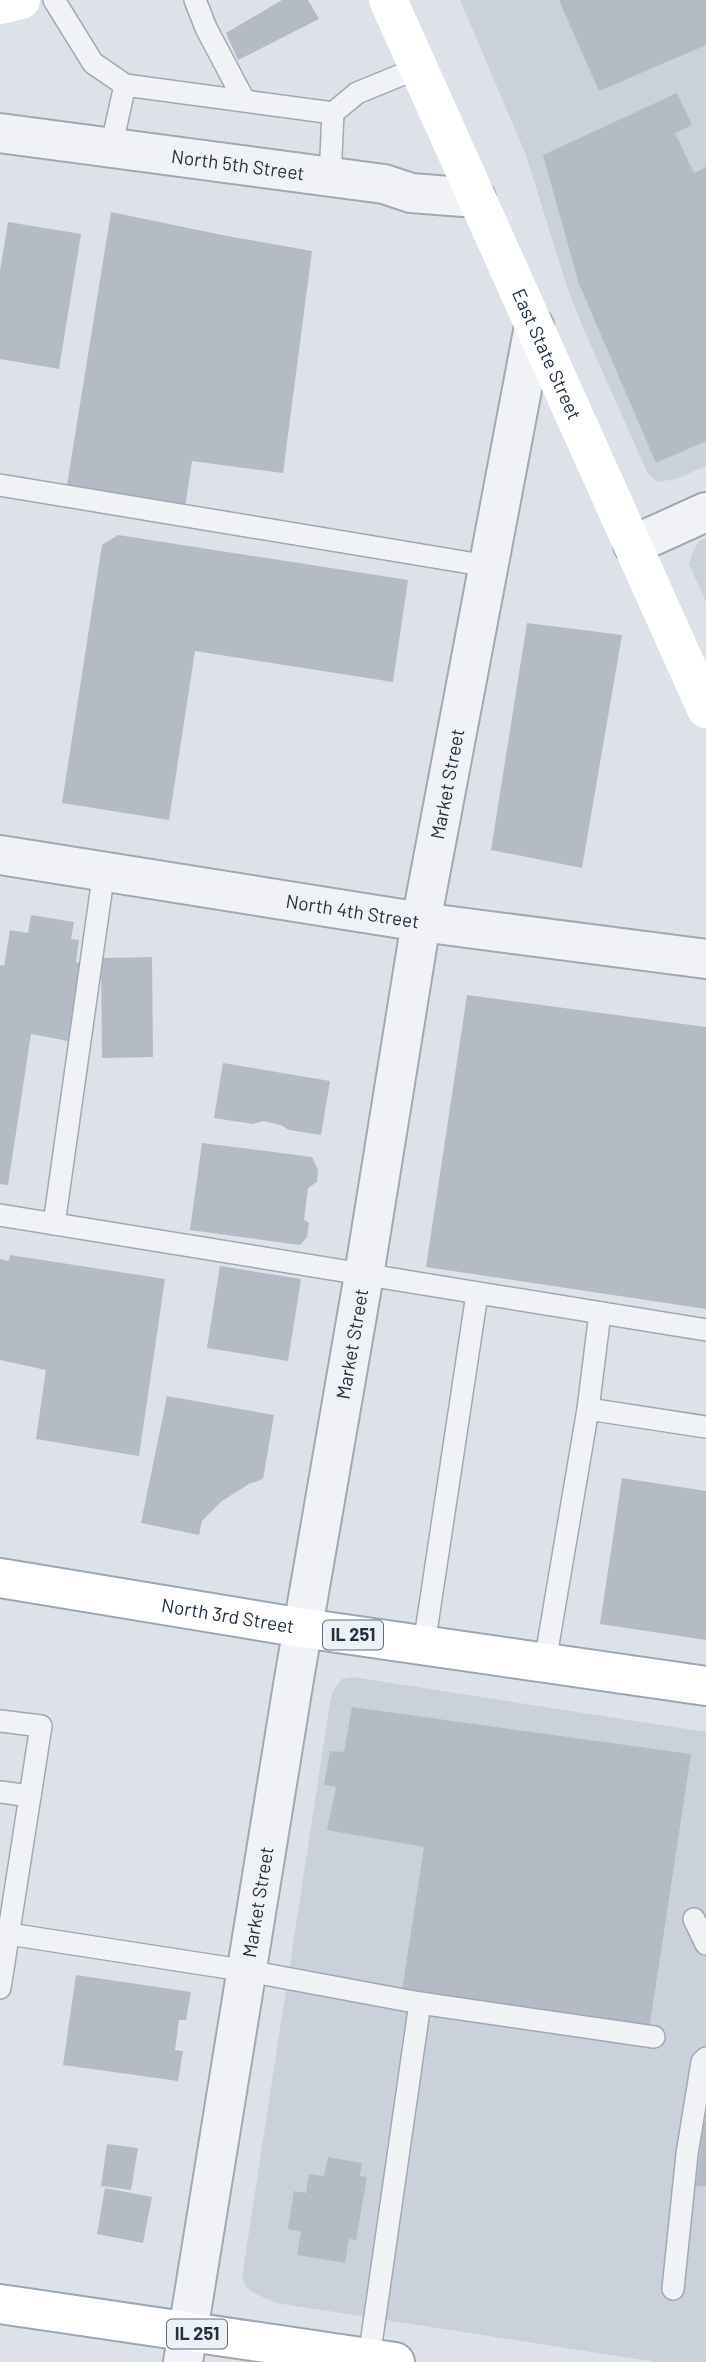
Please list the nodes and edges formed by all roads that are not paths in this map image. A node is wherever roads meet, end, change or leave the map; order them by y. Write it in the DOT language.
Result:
graph roads {
  1 [pos="21,0"];
  2 [pos="54,0"];
  3 [pos="195,0"];
  4 [pos="388,0"];
  5 [pos="0,5"];
  6 [pos="418,68"];
  7 [pos="125,85"];
  8 [pos="244,100"];
  9 [pos="333,113"];
  10 [pos="0,133"];
  11 [pos="111,148"];
  12 [pos="330,178"];
  13 [pos="476,198"];
  14 [pos="534,326"];
  15 [pos="0,485"];
  16 [pos="706,512"];
  17 [pos="633,545"];
  18 [pos="488,566"];
  19 [pos="706,709"];
  20 [pos="0,855"];
  21 [pos="104,871"];
  22 [pos="421,922"];
  23 [pos="706,958"];
  24 [pos="0,1215"];
  25 [pos="54,1224"];
  26 [pos="364,1275"];
  27 [pos="477,1294"];
  28 [pos="600,1313"];
  29 [pos="706,1330"];
  30 [pos="589,1409"];
  31 [pos="706,1427"];
  32 [pos="0,1578"];
  33 [pos="303,1628"];
  34 [pos="424,1645"];
  35 [pos="545,1662"];
  36 [pos="706,1686"];
  37 [pos="0,1721"];
  38 [pos="0,1792"];
  39 [pos="30,1796"];
  40 [pos="694,1919"];
  41 [pos="9,1934"];
  42 [pos="706,1944"];
  43 [pos="248,1970"];
  44 [pos="0,1988"];
  45 [pos="420,2003"];
  46 [pos="654,2037"];
  47 [pos="706,2058"];
  48 [pos="673,2289"];
  49 [pos="0,2304"];
  50 [pos="185,2347"];
  51 [pos="382,2360"];
  1 -- 5 [label="main road"];
  2 -- 7 [label="lane"];
  3 -- 8 [label="lane"];
  4 -- 6 [label="main road, East State Street"];
  6 -- 9 [label="lane"];
  6 -- 13 [label="main road, East State Street"];
  7 -- 8 [label="lane"];
  7 -- 11 [label="lane"];
  8 -- 9 [label="lane"];
  9 -- 12 [label="lane"];
  10 -- 11 [label="street, North 5th Street"];
  11 -- 12 [label="street, North 5th Street"];
  12 -- 13 [label="street, North 5th Street"];
  13 -- 14 [label="main road, East State Street"];
  14 -- 17 [label="main road, East State Street"];
  14 -- 18 [label="street, Market Street"];
  15 -- 18 [label="lane"];
  16 -- 17 [label="street"];
  17 -- 19 [label="main road, East State Street"];
  18 -- 22 [label="street, Market Street"];
  20 -- 21 [label="street, North 4th Street"];
  21 -- 22 [label="street, North 4th Street"];
  21 -- 25 [label="lane"];
  22 -- 23 [label="street, North 4th Street"];
  22 -- 26 [label="street, Market Street"];
  24 -- 25 [label="lane"];
  25 -- 26 [label="lane"];
  26 -- 27 [label="lane"];
  26 -- 33 [label="street, Market Street"];
  27 -- 28 [label="lane"];
  27 -- 34 [label="lane"];
  28 -- 29 [label="lane"];
  28 -- 30 [label="lane"];
  30 -- 31 [label="lane"];
  30 -- 35 [label="lane"];
  32 -- 33 [label="main road, North 3rd Street / IL 251"];
  33 -- 34 [label="main road, North 3rd Street / IL 251"];
  33 -- 43 [label="street, Market Street"];
  34 -- 35 [label="main road, North 3rd Street / IL 251"];
  35 -- 36 [label="main road, North 3rd Street / IL 251"];
  37 -- 39 [label="lane"];
  38 -- 39 [label="lane"];
  39 -- 41 [label="lane"];
  40 -- 42 [label="lane"];
  41 -- 43 [label="lane"];
  41 -- 44 [label="lane"];
  43 -- 45 [label="lane"];
  43 -- 50 [label="street, Market Street"];
  45 -- 46 [label="lane"];
  45 -- 51 [label="lane"];
  47 -- 48 [label="lane"];
  49 -- 50 [label="main road, IL 251"];
  50 -- 51 [label="main road, IL 251"];
}
